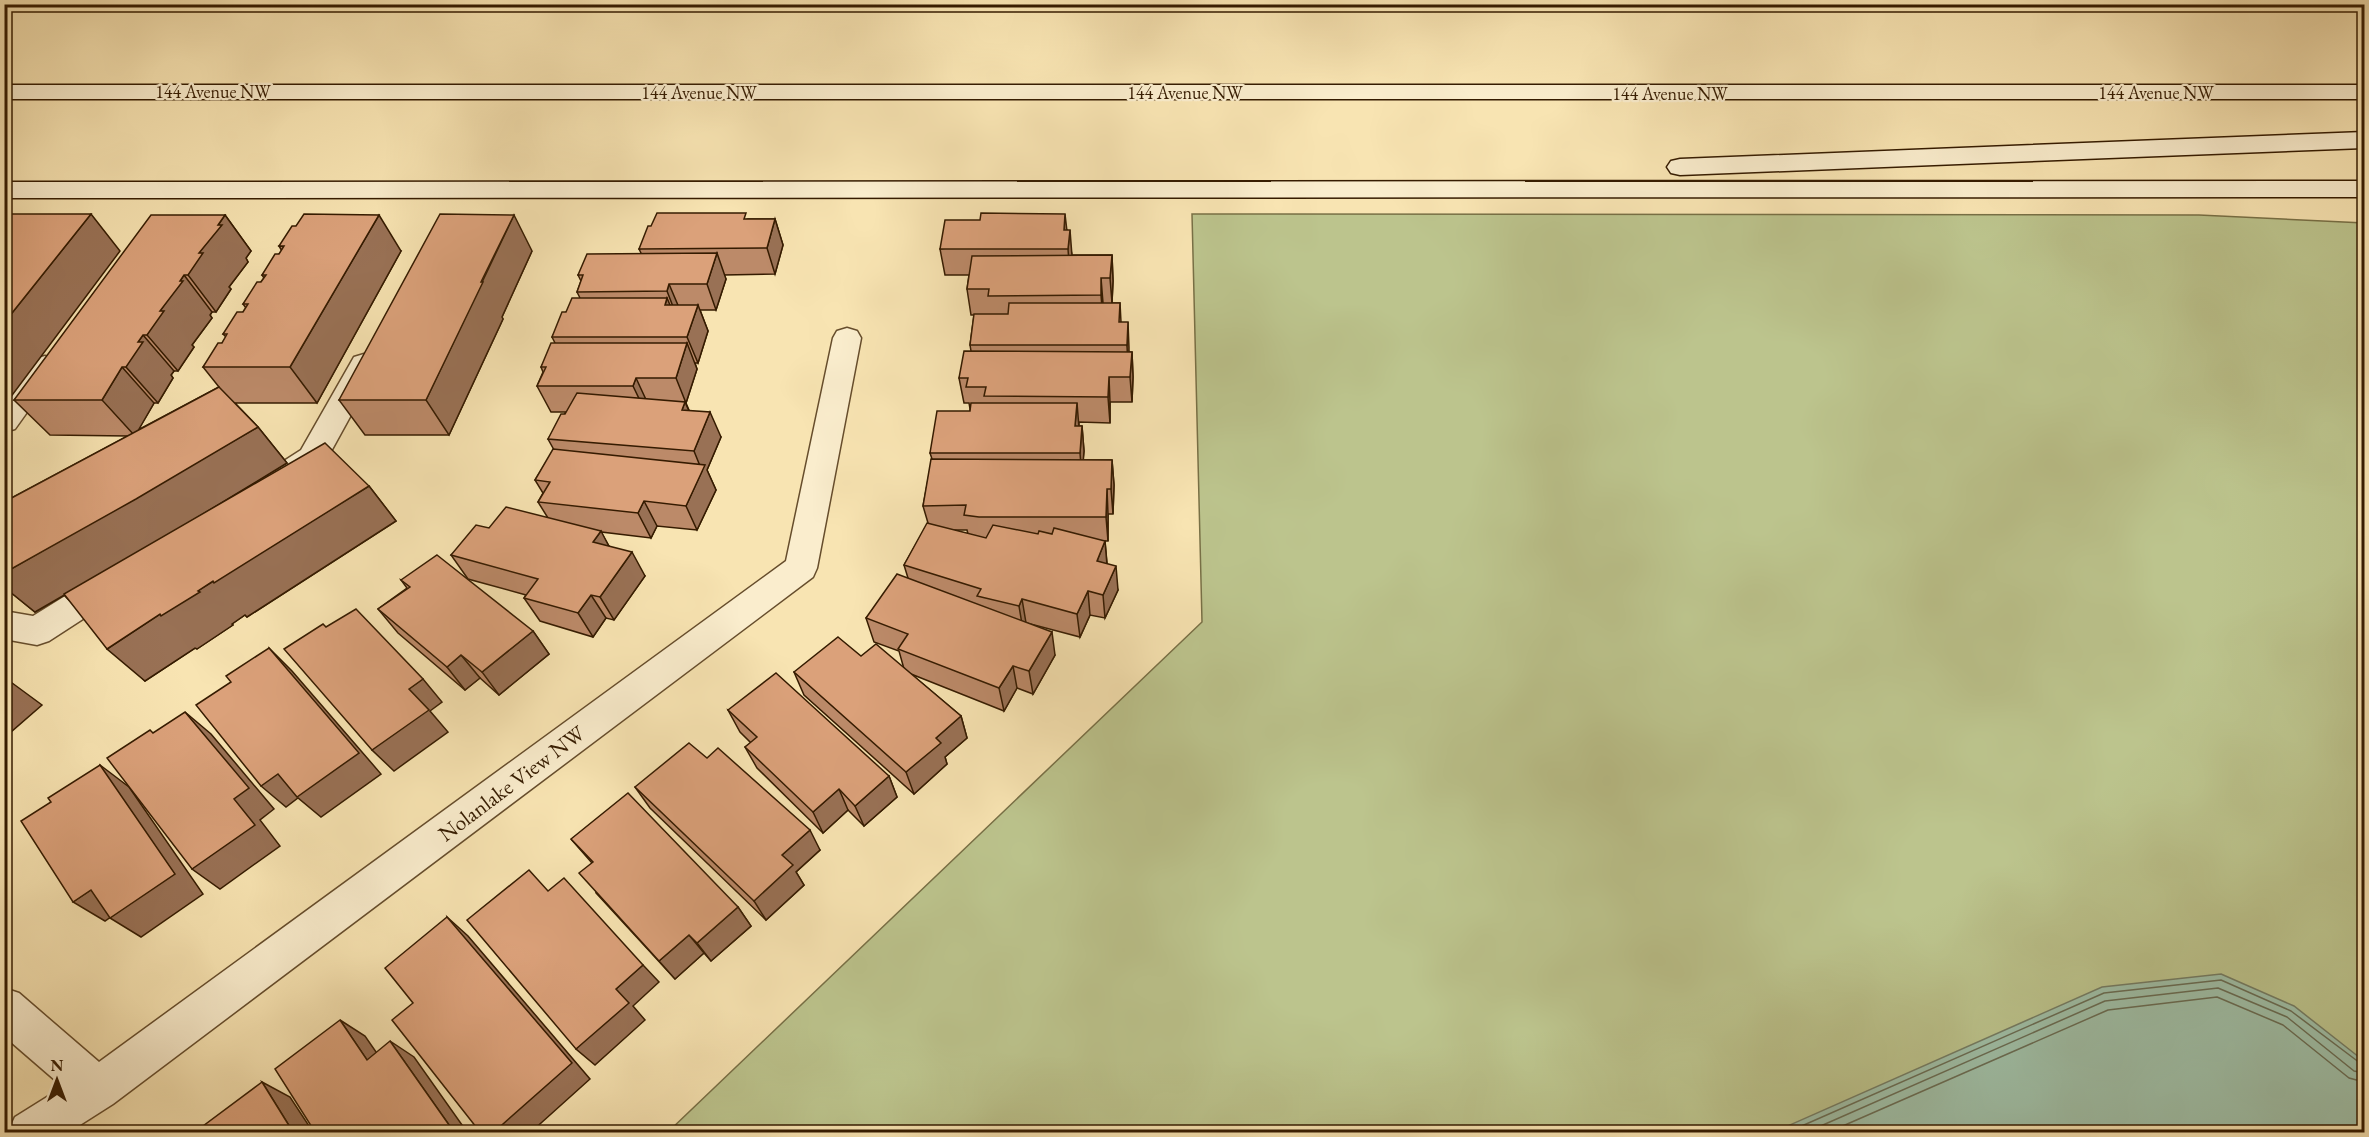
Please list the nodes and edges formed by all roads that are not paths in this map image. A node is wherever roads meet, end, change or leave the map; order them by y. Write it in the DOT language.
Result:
graph roads {
  1 [pos="2364,92"];
  2 [pos="4,93"];
  3 [pos="2364,140"];
  4 [pos="1133,189"];
  5 [pos="4,190"];
  6 [pos="2356,190"];
  7 [pos="379,338"];
  8 [pos="847,338"];
  9 [pos="61,345"];
  10 [pos="4,421"];
  11 [pos="263,489"];
  12 [pos="135,569"];
  13 [pos="4,625"];
  14 [pos="4,1008"];
  15 [pos="99,1089"];
  16 [pos="30,1132"];
  1 -- 2 [label="main road, 144 Avenue NW"];
  3 -- 4 [label="main road"];
  4 -- 5 [label="main road"];
  4 -- 6 [label="main road"];
  7 -- 11 [label="main road"];
  8 -- 15 [label="main road, Nolanlake View NW"];
  9 -- 10 [label="main road"];
  12 -- 13 [label="main road"];
  14 -- 15 [label="main road"];
  15 -- 16 [label="main road, Nolanlake View NW"];
}
